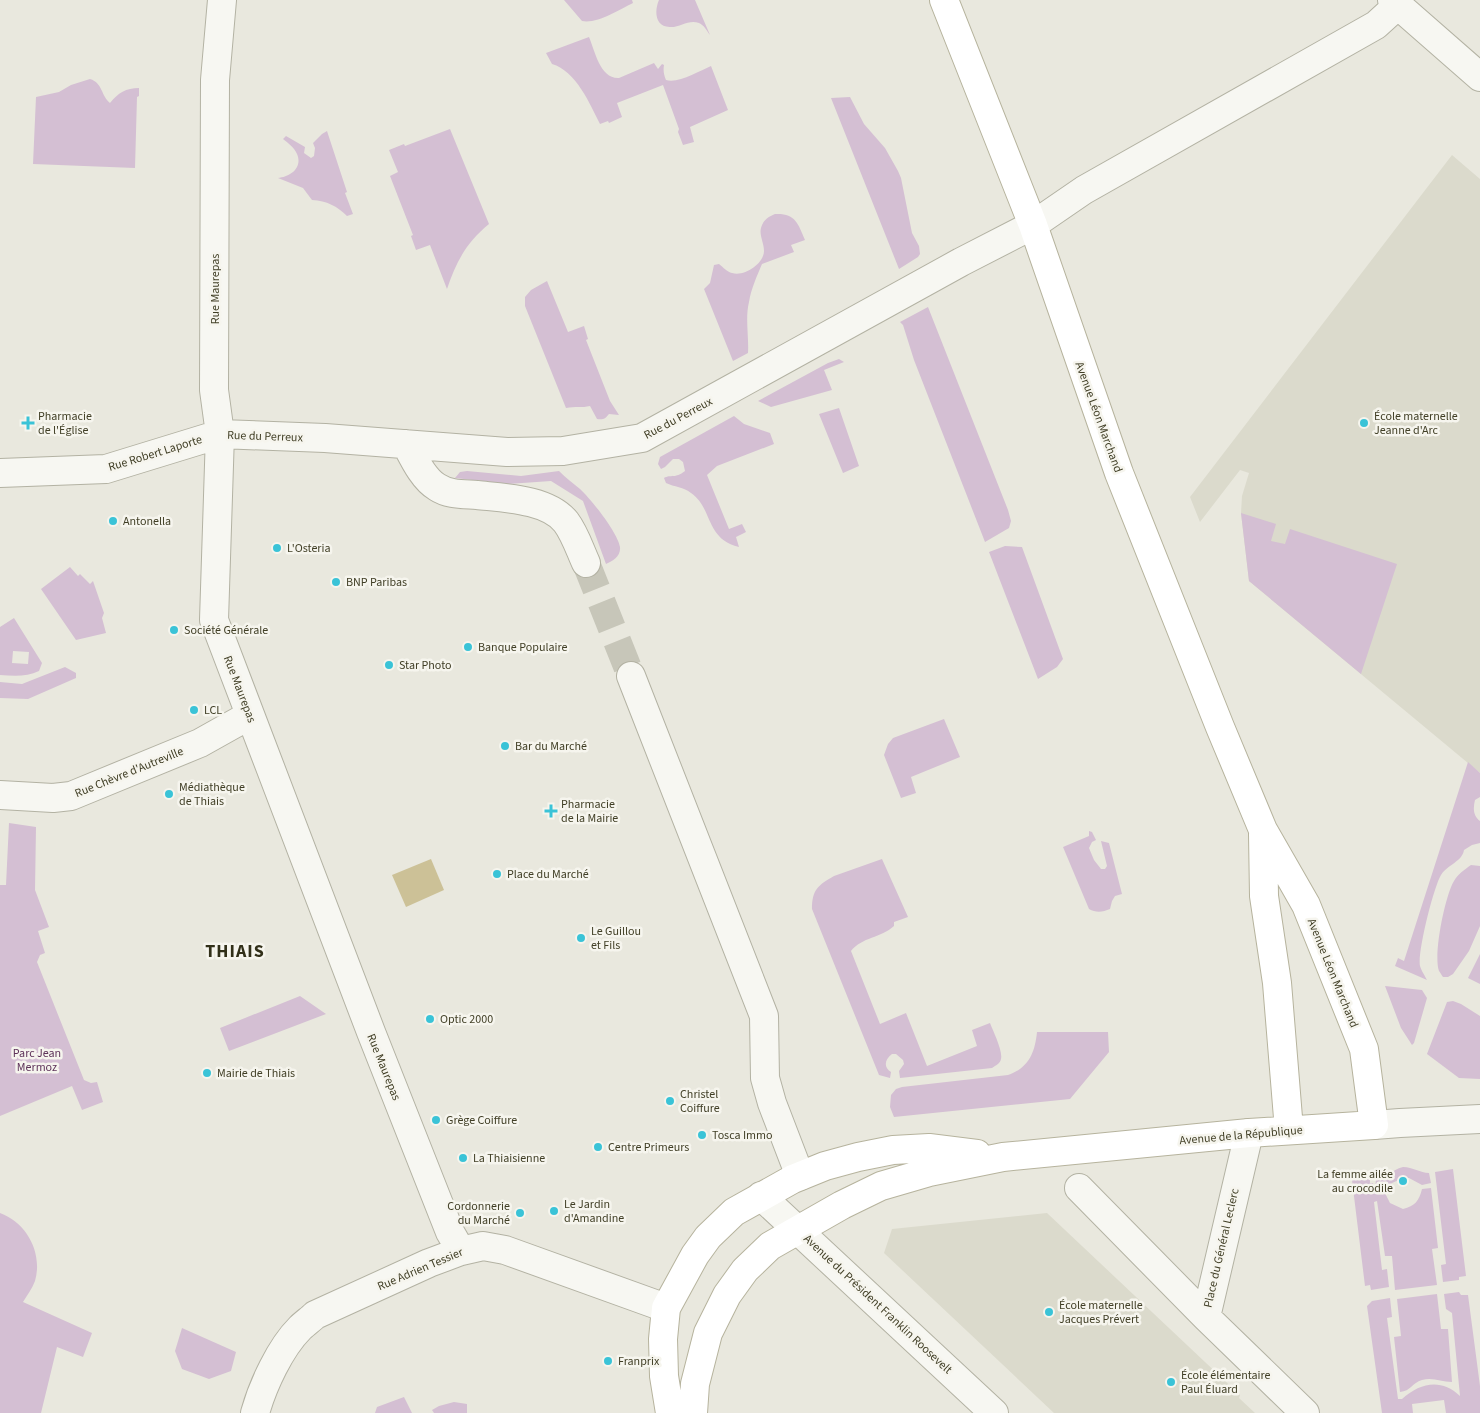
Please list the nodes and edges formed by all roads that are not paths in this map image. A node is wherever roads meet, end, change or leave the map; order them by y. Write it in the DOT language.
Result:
graph roads {
  1 [pos="222,0"];
  2 [pos="944,0"];
  3 [pos="1395,3"];
  4 [pos="1480,77"];
  5 [pos="1033,225"];
  6 [pos="220,434"];
  7 [pos="406,444"];
  8 [pos="0,473"];
  9 [pos="586,563"];
  10 [pos="631,676"];
  11 [pos="250,715"];
  12 [pos="0,795"];
  13 [pos="1263,830"];
  14 [pos="1480,1119"];
  15 [pos="1374,1125"];
  16 [pos="1288,1130"];
  17 [pos="1248,1133"];
  18 [pos="1003,1157"];
  19 [pos="800,1176"];
  20 [pos="1079,1188"];
  21 [pos="762,1196"];
  22 [pos="797,1229"];
  23 [pos="461,1251"];
  24 [pos="666,1308"];
  25 [pos="1206,1317"];
  26 [pos="255,1413"];
  27 [pos="670,1413"];
  28 [pos="693,1413"];
  29 [pos="994,1413"];
  30 [pos="1305,1413"];
  1 -- 6 [label="street, Rue Maurepas"];
  2 -- 5 [label="main road, Avenue Léon Marchand"];
  3 -- 4 [label="street"];
  3 -- 5 [label="street, Rue du Perreux"];
  5 -- 7 [label="street, Rue du Perreux"];
  5 -- 13 [label="main road, Avenue Léon Marchand"];
  6 -- 7 [label="street, Rue du Perreux"];
  6 -- 8 [label="street, Rue Robert Laporte"];
  6 -- 11 [label="street, Rue Maurepas"];
  7 -- 9 [label="street"];
  10 -- 19 [label="street"];
  11 -- 12 [label="street, Rue Chèvre d'Autreville"];
  11 -- 23 [label="street, Rue Maurepas"];
  13 -- 15 [label="main road, Avenue Léon Marchand"];
  13 -- 16 [label="main road, Avenue Léon Marchand"];
  14 -- 15 [label="street, Avenue de la République"];
  15 -- 16 [label="main road, Avenue de la République"];
  16 -- 17 [label="main road, Avenue de la République"];
  17 -- 18 [label="main road, Avenue de la République"];
  17 -- 25 [label="street, Place du Général Leclerc"];
  18 -- 19 [label="main road, Avenue de la République"];
  18 -- 22 [label="main road, Avenue de la République"];
  19 -- 21 [label="main road, Avenue de la République"];
  20 -- 25 [label="street"];
  21 -- 22 [label="street, Avenue du Président Franklin Roosevelt"];
  21 -- 24 [label="main road, Avenue de la République"];
  22 -- 28 [label="main road, Avenue de la République"];
  22 -- 29 [label="street, Avenue du Président Franklin Roosevelt"];
  23 -- 24 [label="street, Rue Adrien Tessier"];
  23 -- 26 [label="street, Rue Adrien Tessier"];
  24 -- 27 [label="main road"];
  25 -- 30 [label="street, Place du Général Leclerc"];
}
